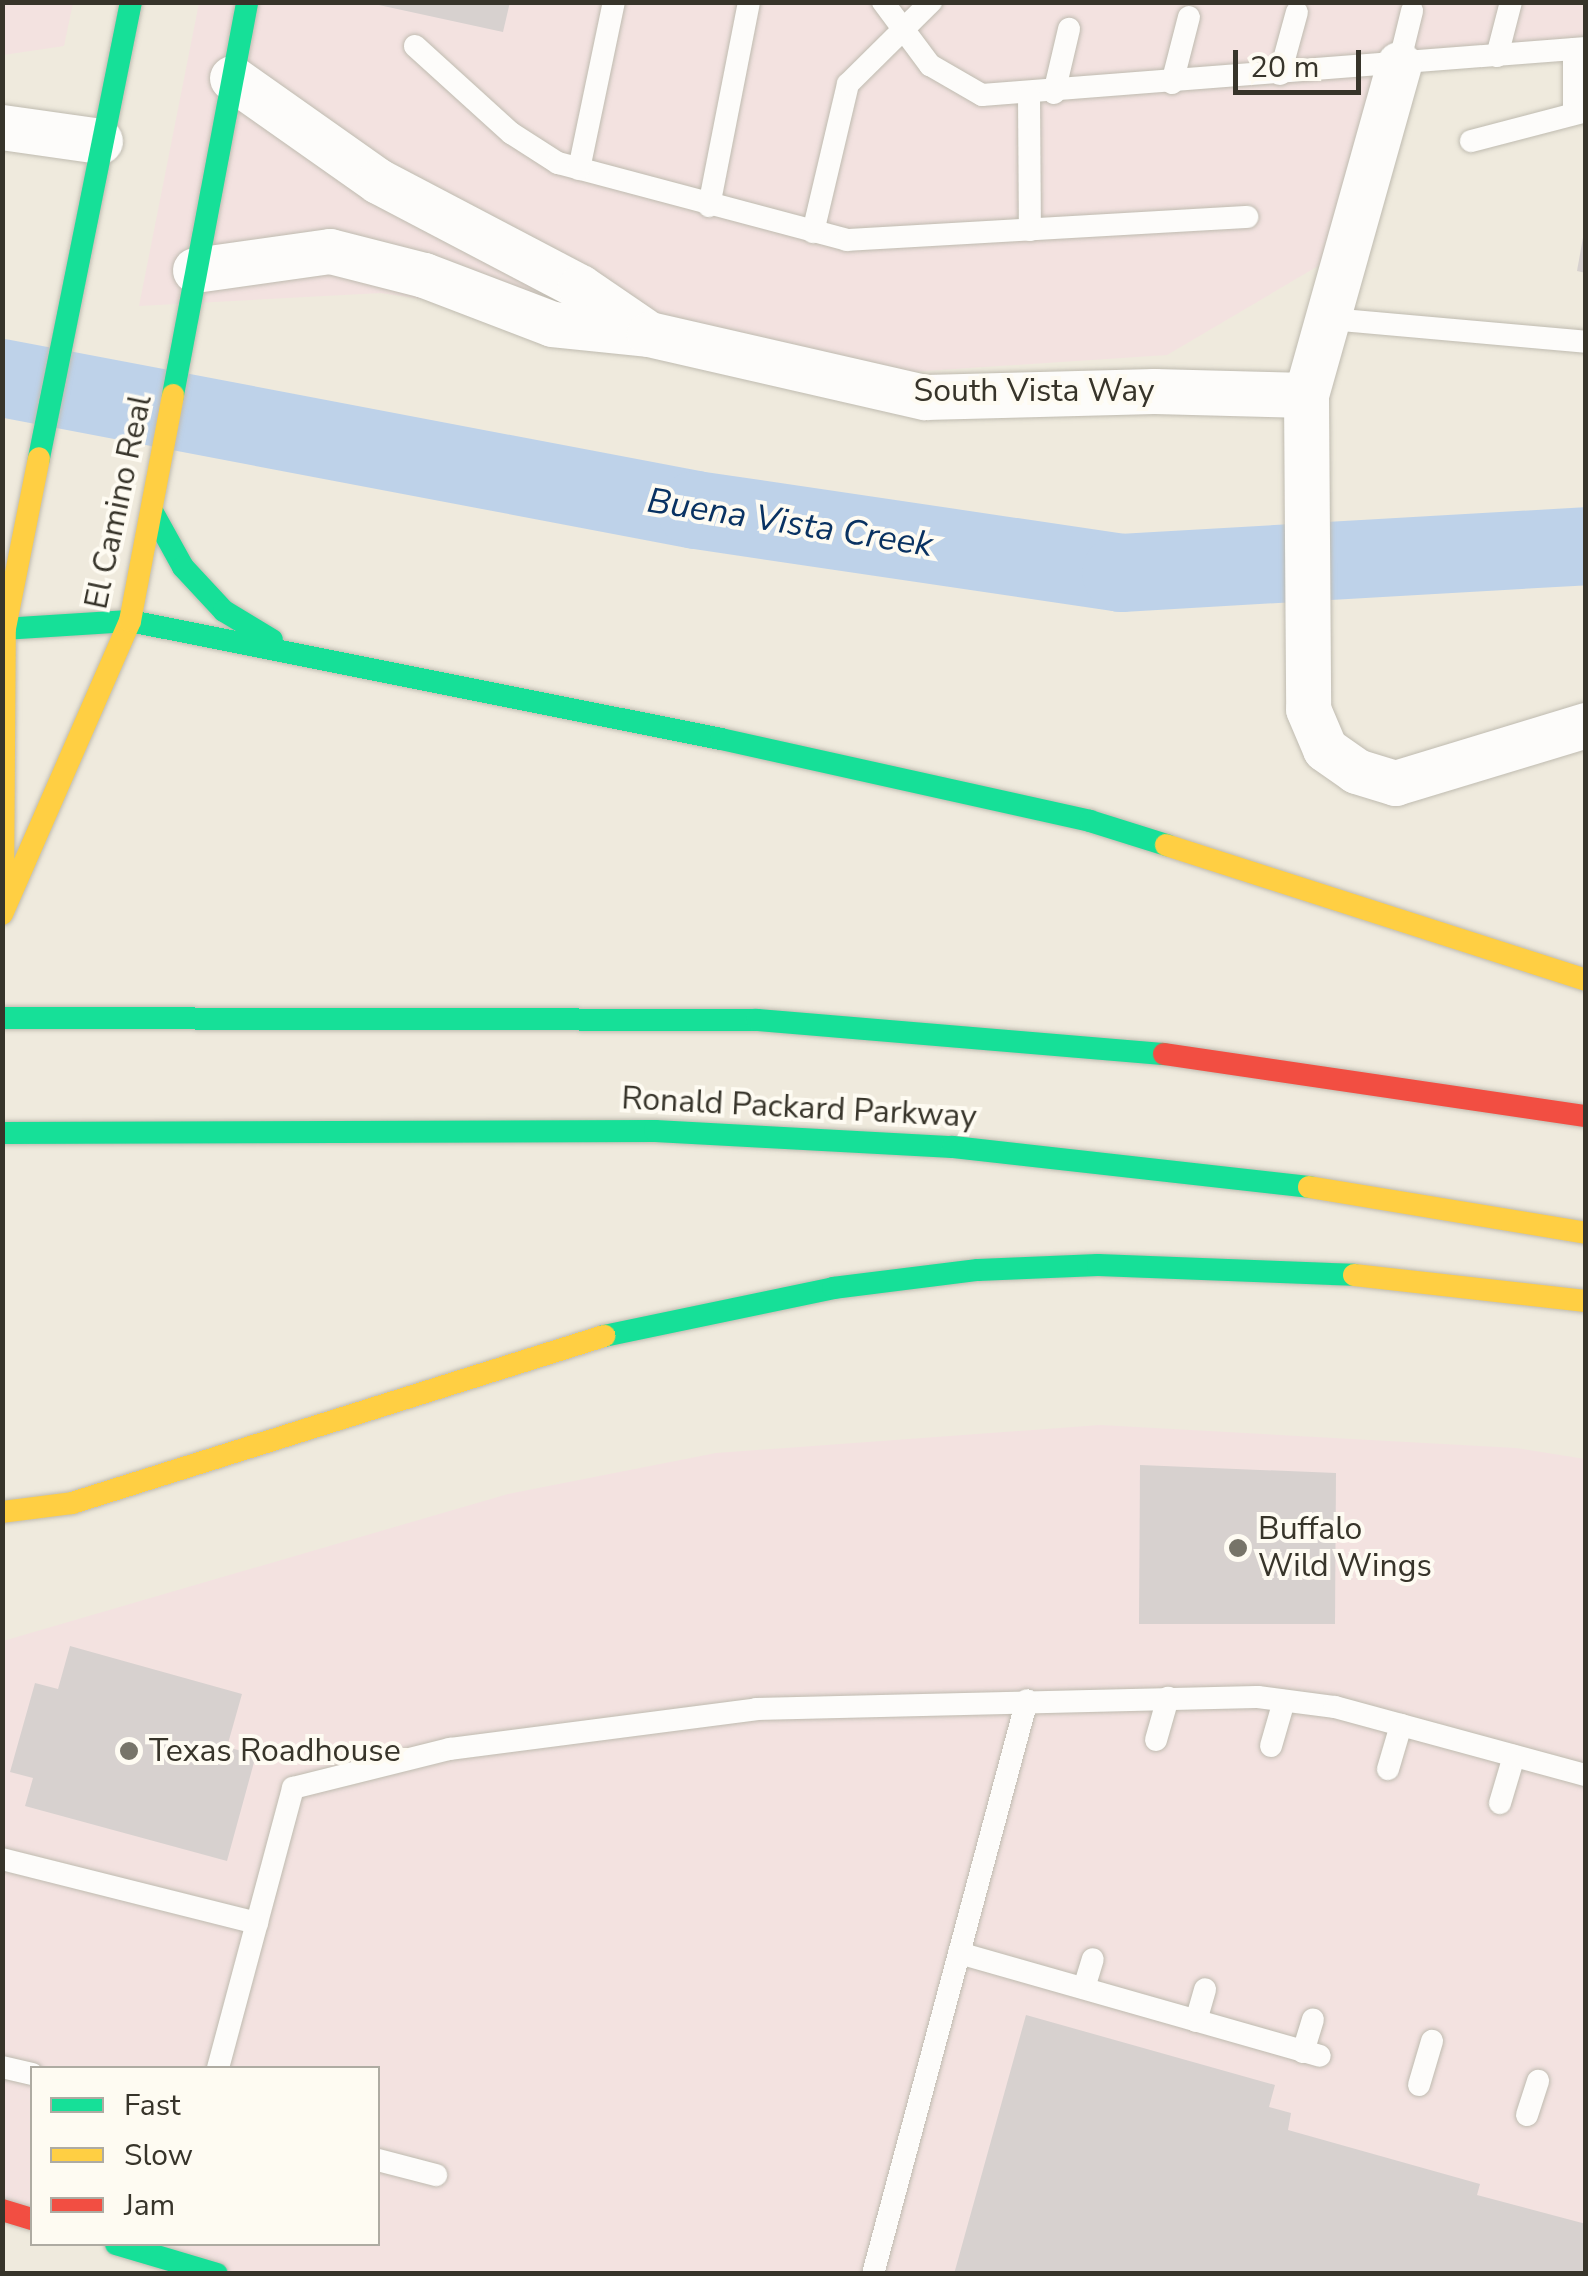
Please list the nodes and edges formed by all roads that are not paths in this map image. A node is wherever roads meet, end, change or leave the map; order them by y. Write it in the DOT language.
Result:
graph roads {
  1 [pos="131,2"];
  2 [pos="246,2"];
  3 [pos="614,2"];
  4 [pos="749,2"];
  5 [pos="883,2"];
  6 [pos="930,2"];
  7 [pos="1511,2"];
  8 [pos="1412,11"];
  9 [pos="1297,12"];
  10 [pos="1189,17"];
  11 [pos="1069,28"];
  12 [pos="904,34"];
  13 [pos="415,46"];
  14 [pos="1580,48"];
  15 [pos="1497,56"];
  16 [pos="1399,64"];
  17 [pos="1280,74"];
  18 [pos="232,78"];
  19 [pos="1172,84"];
  20 [pos="1054,94"];
  21 [pos="1029,96"];
  22 [pos="1580,111"];
  23 [pos="2,127"];
  24 [pos="100,141"];
  25 [pos="1471,142"];
  26 [pos="579,169"];
  27 [pos="709,206"];
  28 [pos="1247,217"];
  29 [pos="1030,230"];
  30 [pos="814,232"];
  31 [pos="194,270"];
  32 [pos="1330,319"];
  33 [pos="648,334"];
  34 [pos="1586,342"];
  35 [pos="1306,395"];
  36 [pos="152,511"];
  37 [pos="130,621"];
  38 [pos="4,629"];
  39 [pos="288,650"];
  40 [pos="1586,724"];
  41 [pos="3,913"];
  42 [pos="1586,980"];
  43 [pos="2,1018"];
  44 [pos="1586,1116"];
  45 [pos="2,1133"];
  46 [pos="1586,1233"];
  47 [pos="1586,1301"];
  48 [pos="2,1512"];
  49 [pos="1168,1698"];
  50 [pos="1027,1700"];
  51 [pos="1284,1701"];
  52 [pos="1401,1725"];
  53 [pos="1156,1740"];
  54 [pos="1271,1746"];
  55 [pos="1514,1756"];
  56 [pos="1388,1770"];
  57 [pos="1586,1775"];
  58 [pos="1500,1803"];
  59 [pos="2,1860"];
  60 [pos="258,1923"];
  61 [pos="959,1953"];
  62 [pos="1093,1958"];
  63 [pos="1084,1988"];
  64 [pos="1205,1988"];
  65 [pos="1313,2019"];
  66 [pos="1196,2021"];
  67 [pos="1432,2042"];
  68 [pos="219,2066"];
  69 [pos="2,2067"];
  70 [pos="30,2074"];
  71 [pos="1538,2080"];
  72 [pos="1420,2085"];
  73 [pos="1527,2115"];
  74 [pos="380,2161"];
  75 [pos="436,2175"];
  76 [pos="2,2210"];
  77 [pos="30,2218"];
  78 [pos="123,2246"];
  79 [pos="217,2274"];
  80 [pos="873,2274"];
  1 -- 24 [label="main road, El Camino Real"];
  2 -- 18 [label="main road, El Camino Real"];
  3 -- 26 [label="lane"];
  4 -- 27 [label="lane"];
  5 -- 12 [label="lane"];
  6 -- 12 [label="lane"];
  7 -- 15 [label="lane"];
  8 -- 16 [label="lane"];
  9 -- 17 [label="lane"];
  10 -- 19 [label="lane"];
  11 -- 20 [label="lane"];
  12 -- 21 [label="lane"];
  12 -- 30 [label="lane"];
  13 -- 26 [label="lane"];
  14 -- 15 [label="lane"];
  14 -- 22 [label="lane"];
  15 -- 16 [label="lane"];
  16 -- 17 [label="lane"];
  16 -- 32 [label="street"];
  17 -- 19 [label="lane"];
  18 -- 31 [label="main road, El Camino Real"];
  18 -- 33 [label="street, South Vista Way"];
  19 -- 20 [label="lane"];
  20 -- 21 [label="lane"];
  21 -- 29 [label="lane"];
  22 -- 25 [label="lane"];
  23 -- 24 [label="street"];
  24 -- 38 [label="main road, El Camino Real"];
  26 -- 27 [label="lane"];
  27 -- 30 [label="lane"];
  28 -- 29 [label="lane"];
  29 -- 30 [label="lane"];
  31 -- 33 [label="street, South Vista Way"];
  31 -- 36 [label="main road, El Camino Real"];
  32 -- 34 [label="lane"];
  32 -- 35 [label="street"];
  33 -- 35 [label="street, South Vista Way"];
  35 -- 40 [label="street"];
  36 -- 37 [label="main road, El Camino Real"];
  36 -- 39 [label="main road"];
  37 -- 38 [label="main road"];
  37 -- 39 [label="main road"];
  37 -- 41 [label="main road, El Camino Real"];
  38 -- 41 [label="main road, El Camino Real"];
  39 -- 42 [label="main road"];
  43 -- 44 [label="main road"];
  45 -- 46 [label="main road, Ronald Packard Parkway"];
  47 -- 48 [label="main road"];
  49 -- 50 [label="lane"];
  49 -- 51 [label="lane"];
  49 -- 53 [label="lane"];
  50 -- 60 [label="lane"];
  50 -- 61 [label="lane"];
  51 -- 52 [label="lane"];
  51 -- 54 [label="lane"];
  52 -- 55 [label="lane"];
  52 -- 56 [label="lane"];
  55 -- 57 [label="lane"];
  55 -- 58 [label="lane"];
  59 -- 60 [label="lane"];
  60 -- 68 [label="lane"];
  61 -- 63 [label="lane"];
  61 -- 80 [label="lane"];
  62 -- 63 [label="lane"];
  63 -- 66 [label="lane"];
  64 -- 66 [label="lane"];
  65 -- 66 [label="lane"];
  67 -- 72 [label="lane"];
  69 -- 70 [label="lane"];
  71 -- 73 [label="lane"];
  74 -- 75 [label="lane"];
  76 -- 77 [label="main road"];
  78 -- 79 [label="main road"];
}
